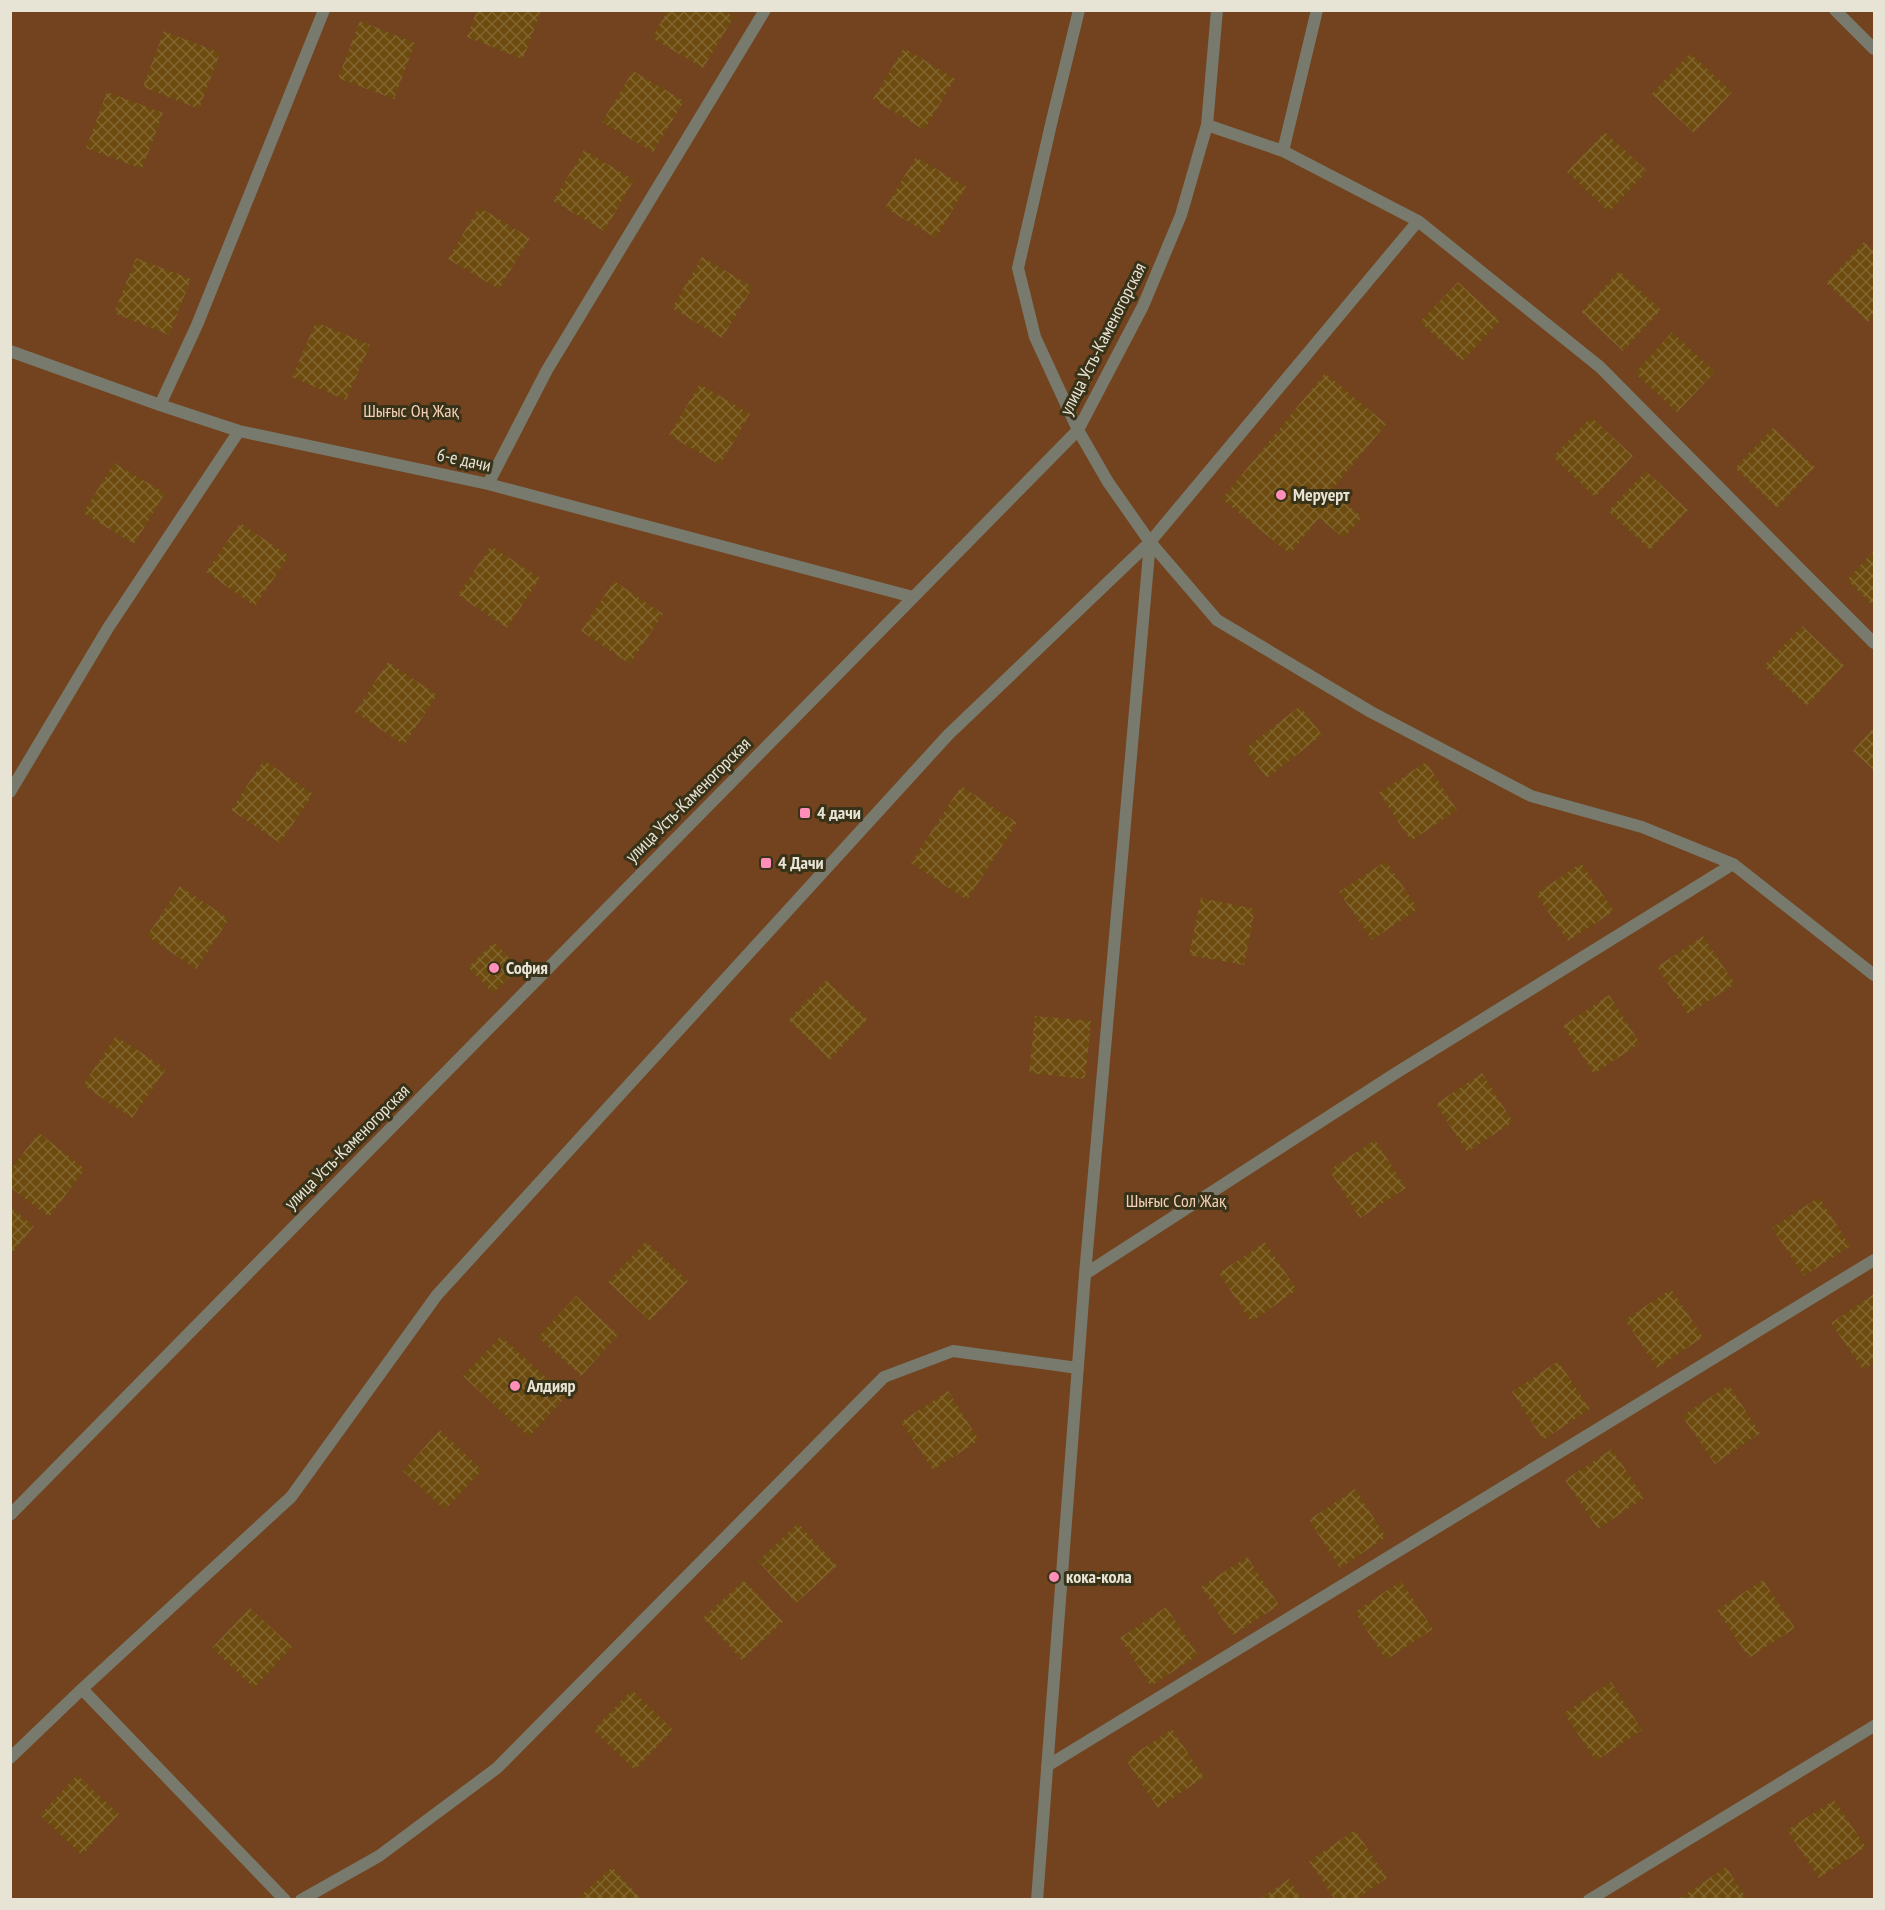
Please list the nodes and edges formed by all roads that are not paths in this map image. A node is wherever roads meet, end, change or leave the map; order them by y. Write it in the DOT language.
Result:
graph roads {
  1 [pos="324,10"];
  2 [pos="765,10"];
  3 [pos="1079,10"];
  4 [pos="1217,10"];
  5 [pos="1317,10"];
  6 [pos="1835,10"];
  7 [pos="1875,49"];
  8 [pos="1207,124"];
  9 [pos="1283,151"];
  10 [pos="1418,221"];
  11 [pos="10,351"];
  12 [pos="160,405"];
  13 [pos="1077,430"];
  14 [pos="239,431"];
  15 [pos="488,484"];
  16 [pos="1150,542"];
  17 [pos="913,597"];
  18 [pos="1875,643"];
  19 [pos="10,792"];
  20 [pos="1733,864"];
  21 [pos="1875,975"];
  22 [pos="1875,1260"];
  23 [pos="1085,1274"];
  24 [pos="1078,1368"];
  25 [pos="10,1515"];
  26 [pos="82,1689"];
  27 [pos="1875,1726"];
  28 [pos="10,1758"];
  29 [pos="1047,1766"];
  30 [pos="285,1899"];
  31 [pos="301,1899"];
  32 [pos="1037,1899"];
  33 [pos="1589,1899"];
  1 -- 12 [label="street"];
  2 -- 15 [label="street"];
  3 -- 13 [label="street"];
  4 -- 8 [label="street, улица Усть-Каменогорская"];
  5 -- 9 [label="street"];
  6 -- 7 [label="street"];
  8 -- 9 [label="street"];
  8 -- 13 [label="street, улица Усть-Каменогорская"];
  9 -- 10 [label="street"];
  10 -- 16 [label="street"];
  10 -- 18 [label="street"];
  11 -- 12 [label="street, 6-е дачи"];
  12 -- 14 [label="street, 6-е дачи"];
  13 -- 16 [label="street"];
  13 -- 17 [label="street, улица Усть-Каменогорская"];
  14 -- 15 [label="street, 6-е дачи"];
  14 -- 19 [label="street"];
  15 -- 17 [label="street, 6-е дачи"];
  16 -- 20 [label="street"];
  16 -- 23 [label="street"];
  16 -- 26 [label="street"];
  17 -- 25 [label="street, улица Усть-Каменогорская"];
  20 -- 21 [label="street"];
  20 -- 23 [label="street"];
  22 -- 29 [label="street"];
  23 -- 24 [label="street"];
  24 -- 29 [label="street"];
  24 -- 31 [label="street"];
  26 -- 28 [label="street"];
  26 -- 30 [label="street"];
  27 -- 33 [label="street"];
  29 -- 32 [label="street"];
}
